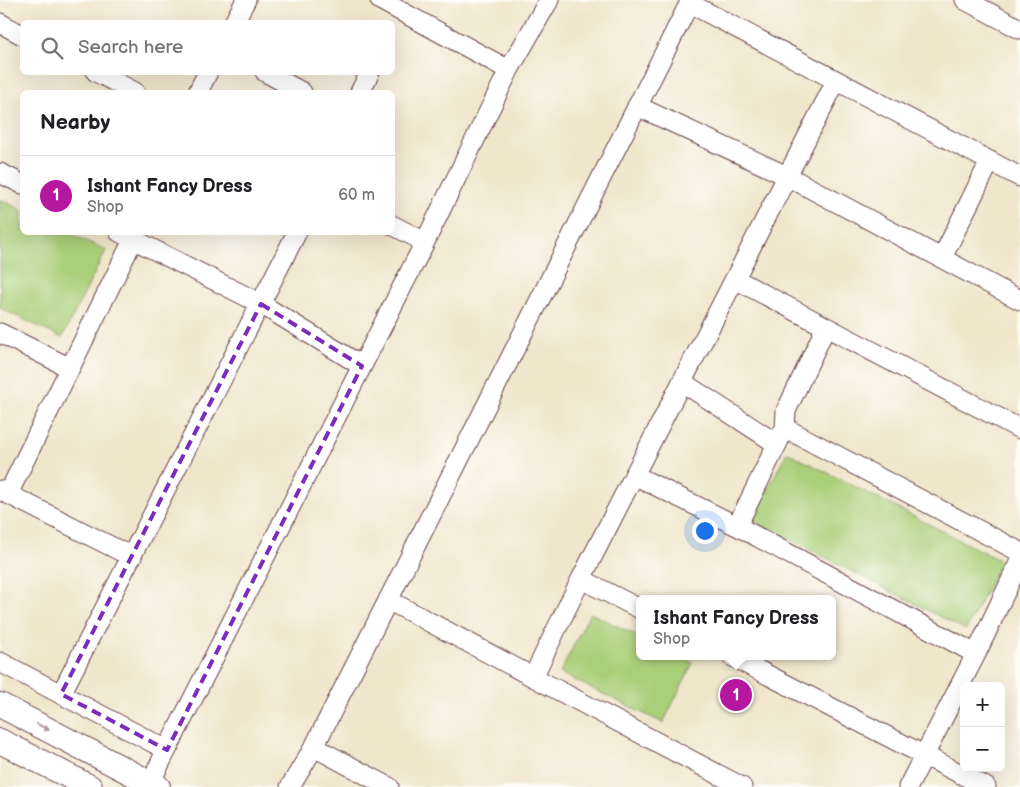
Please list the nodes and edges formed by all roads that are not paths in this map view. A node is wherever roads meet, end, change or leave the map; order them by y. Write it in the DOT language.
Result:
graph roads {
  1 [pos="246,0"];
  2 [pos="380,0"];
  3 [pos="549,0"];
  4 [pos="965,0"];
  5 [pos="690,2"];
  6 [pos="235,20"];
  7 [pos="0,23"];
  8 [pos="1020,28"];
  9 [pos="20,34"];
  10 [pos="509,70"];
  11 [pos="102,75"];
  12 [pos="206,75"];
  13 [pos="271,75"];
  14 [pos="368,75"];
  15 [pos="836,81"];
  16 [pos="131,90"];
  17 [pos="199,90"];
  18 [pos="298,90"];
  19 [pos="361,90"];
  20 [pos="637,106"];
  21 [pos="990,162"];
  22 [pos="0,173"];
  23 [pos="787,176"];
  24 [pos="1020,177"];
  25 [pos="20,183"];
  26 [pos="395,227"];
  27 [pos="296,235"];
  28 [pos="126,236"];
  29 [pos="425,242"];
  30 [pos="942,258"];
  31 [pos="735,279"];
  32 [pos="1020,300"];
  33 [pos="261,304"];
  34 [pos="826,327"];
  35 [pos="0,333"];
  36 [pos="362,366"];
  37 [pos="70,368"];
  38 [pos="682,382"];
  39 [pos="1020,429"];
  40 [pos="781,436"];
  41 [pos="634,475"];
  42 [pos="4,492"];
  43 [pos="737,526"];
  44 [pos="1020,552"];
  45 [pos="132,557"];
  46 [pos="1020,561"];
  47 [pos="581,579"];
  48 [pos="388,600"];
  49 [pos="636,607"];
  50 [pos="976,654"];
  51 [pos="739,660"];
  52 [pos="0,662"];
  53 [pos="533,677"];
  54 [pos="61,694"];
  55 [pos="0,705"];
  56 [pos="0,741"];
  57 [pos="314,747"];
  58 [pos="167,750"];
  59 [pos="925,755"];
  60 [pos="152,786"];
  61 [pos="90,787"];
  62 [pos="290,787"];
  63 [pos="389,787"];
  64 [pos="742,787"];
  65 [pos="908,787"];
  66 [pos="986,787"];
  1 -- 6 [label="street"];
  2 -- 10 [label="street"];
  3 -- 10 [label="street"];
  4 -- 8 [label="street"];
  5 -- 15 [label="street"];
  5 -- 20 [label="street"];
  7 -- 9 [label="street"];
  10 -- 29 [label="street"];
  11 -- 16 [label="street"];
  12 -- 17 [label="street"];
  13 -- 18 [label="street"];
  14 -- 19 [label="street"];
  15 -- 21 [label="street"];
  15 -- 23 [label="street"];
  20 -- 23 [label="street"];
  20 -- 48 [label="street"];
  21 -- 24 [label="street"];
  21 -- 30 [label="street"];
  22 -- 25 [label="street"];
  23 -- 30 [label="street"];
  23 -- 31 [label="street"];
  26 -- 29 [label="street"];
  27 -- 33 [label="street"];
  28 -- 33 [label="street"];
  28 -- 37 [label="street"];
  29 -- 36 [label="street"];
  30 -- 32 [label="street"];
  31 -- 34 [label="street"];
  31 -- 38 [label="street"];
  33 -- 36 [label="street"];
  33 -- 45 [label="street"];
  34 -- 39 [label="street"];
  34 -- 40 [label="street"];
  35 -- 37 [label="street"];
  36 -- 58 [label="street"];
  37 -- 42 [label="street"];
  38 -- 40 [label="street"];
  38 -- 41 [label="street"];
  40 -- 43 [label="street"];
  40 -- 44 [label="street"];
  41 -- 43 [label="street"];
  41 -- 47 [label="street"];
  42 -- 45 [label="street"];
  43 -- 50 [label="street"];
  45 -- 54 [label="street"];
  46 -- 50 [label="street"];
  47 -- 49 [label="street"];
  47 -- 53 [label="street"];
  48 -- 53 [label="street"];
  48 -- 57 [label="street"];
  50 -- 59 [label="street"];
  51 -- 59 [label="street"];
  52 -- 54 [label="street"];
  53 -- 64 [label="street"];
  54 -- 58 [label="street"];
  55 -- 60 [label="street, one-way"];
  56 -- 61 [label="street"];
  57 -- 62 [label="street"];
  57 -- 63 [label="street"];
  58 -- 60 [label="street"];
  59 -- 65 [label="street"];
  59 -- 66 [label="street"];
}
